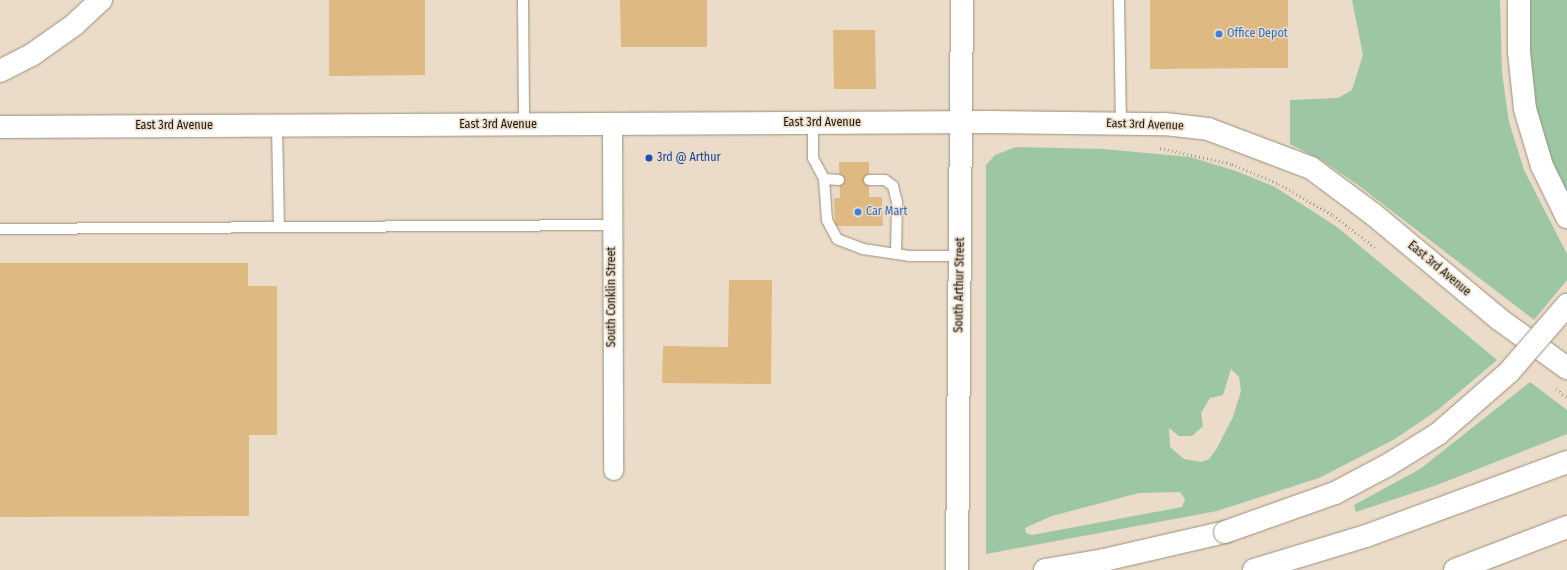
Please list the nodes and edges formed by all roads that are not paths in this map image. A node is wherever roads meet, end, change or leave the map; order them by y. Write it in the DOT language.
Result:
graph roads {
  1 [pos="101,0"];
  2 [pos="523,0"];
  3 [pos="962,0"];
  4 [pos="1119,0"];
  5 [pos="1518,0"];
  6 [pos="0,71"];
  7 [pos="962,122"];
  8 [pos="813,123"];
  9 [pos="612,124"];
  10 [pos="1121,124"];
  11 [pos="524,125"];
  12 [pos="277,126"];
  13 [pos="0,127"];
  14 [pos="824,180"];
  15 [pos="839,180"];
  16 [pos="869,180"];
  17 [pos="1567,217"];
  18 [pos="612,225"];
  19 [pos="279,227"];
  20 [pos="0,229"];
  21 [pos="896,254"];
  22 [pos="960,256"];
  23 [pos="1567,305"];
  24 [pos="1567,368"];
  25 [pos="1567,462"];
  26 [pos="613,470"];
  27 [pos="1567,527"];
  28 [pos="957,570"];
  29 [pos="1045,570"];
  30 [pos="1254,570"];
  31 [pos="1455,570"];
  1 -- 6 [label="main road"];
  2 -- 11 [label="lane"];
  3 -- 7 [label="main road, South Arthur Street"];
  4 -- 10 [label="lane"];
  5 -- 17 [label="main road"];
  7 -- 8 [label="main road, East 3rd Avenue"];
  7 -- 10 [label="main road, East 3rd Avenue"];
  7 -- 22 [label="main road, South Arthur Street"];
  8 -- 9 [label="main road, East 3rd Avenue"];
  8 -- 14 [label="lane"];
  9 -- 11 [label="main road, East 3rd Avenue"];
  9 -- 18 [label="street, South Conklin Street"];
  10 -- 24 [label="main road, East 3rd Avenue"];
  11 -- 12 [label="main road, East 3rd Avenue"];
  12 -- 13 [label="main road, East 3rd Avenue"];
  12 -- 19 [label="lane"];
  14 -- 15 [label="lane"];
  14 -- 21 [label="lane"];
  16 -- 21 [label="lane"];
  18 -- 19 [label="lane"];
  18 -- 26 [label="street, South Conklin Street"];
  19 -- 20 [label="lane"];
  21 -- 22 [label="lane"];
  22 -- 28 [label="main road, South Arthur Street"];
  23 -- 29 [label="main road, bridge"];
  25 -- 30 [label="main road"];
  27 -- 31 [label="main road"];
}
